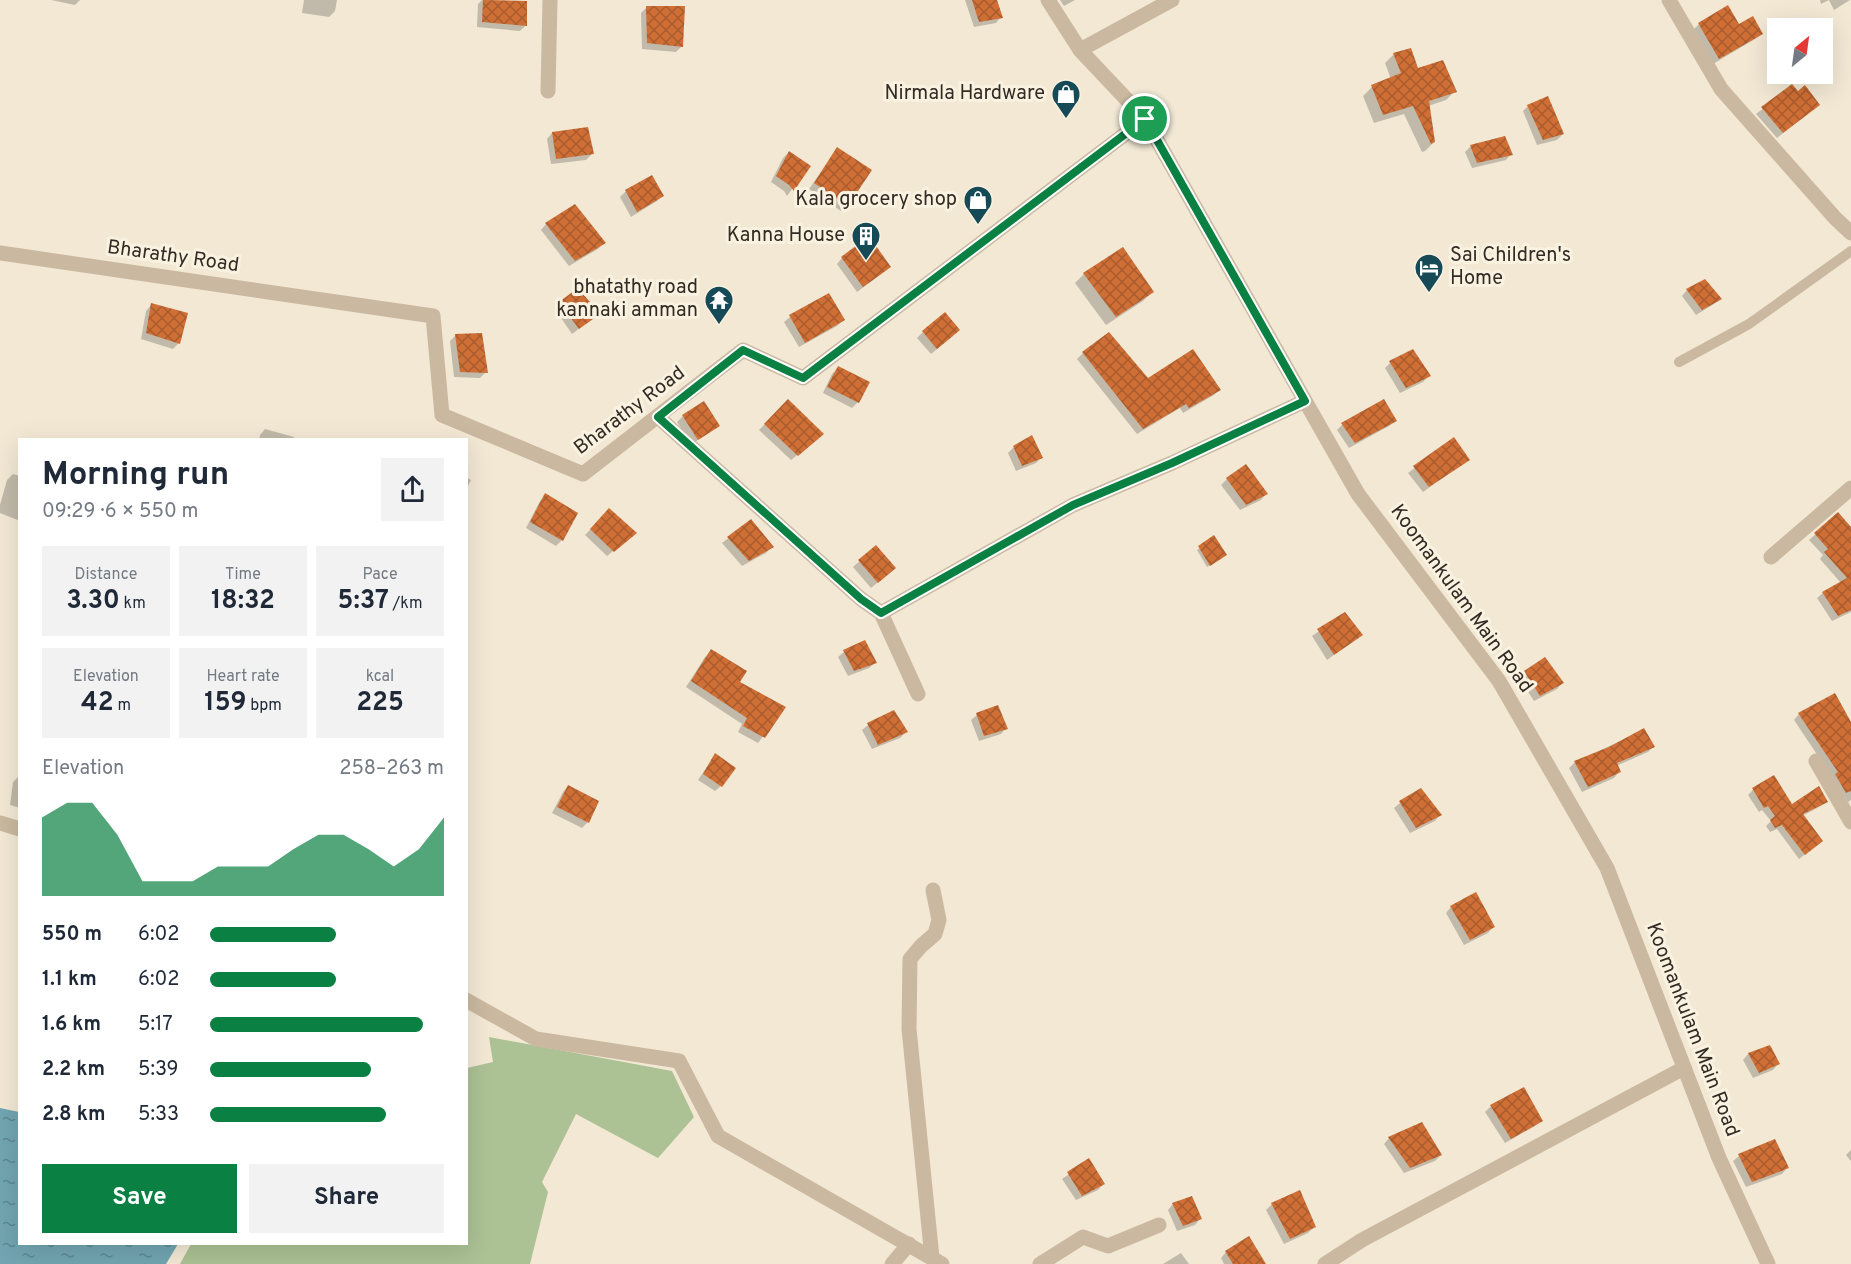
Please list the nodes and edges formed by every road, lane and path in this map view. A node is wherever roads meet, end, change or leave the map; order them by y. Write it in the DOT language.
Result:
graph roads {
  1 [pos="550,0"];
  2 [pos="1048,0"];
  3 [pos="1172,0"];
  4 [pos="1670,0"];
  5 [pos="1080,50"];
  6 [pos="548,91"];
  7 [pos="1145,119"];
  8 [pos="1851,233"];
  9 [pos="1851,251"];
  10 [pos="0,253"];
  11 [pos="1680,362"];
  12 [pos="1305,401"];
  13 [pos="658,417"];
  14 [pos="1851,488"];
  15 [pos="1772,557"];
  16 [pos="881,613"];
  17 [pos="918,694"];
  18 [pos="1816,761"];
  19 [pos="1851,822"];
  20 [pos="0,823"];
  21 [pos="18,828"];
  22 [pos="933,890"];
  23 [pos="468,1001"];
  24 [pos="1684,1068"];
  25 [pos="1159,1226"];
  26 [pos="909,1244"];
  27 [pos="937,1261"];
  28 [pos="892,1264"];
  29 [pos="1040,1264"];
  30 [pos="1325,1264"];
  31 [pos="1768,1264"];
  1 -- 6 [label="street"];
  2 -- 5 [label="street, Koomankulam Main Road"];
  3 -- 5 [label="street"];
  4 -- 8 [label="street"];
  5 -- 7 [label="street, Koomankulam Main Road"];
  7 -- 12 [label="street, Koomankulam Main Road"];
  7 -- 13 [label="street, Bharathy Road"];
  9 -- 11 [label="lane"];
  10 -- 13 [label="street, Bharathy Road"];
  12 -- 16 [label="street"];
  12 -- 24 [label="street, Koomankulam Main Road"];
  13 -- 16 [label="street"];
  14 -- 15 [label="street"];
  16 -- 17 [label="street"];
  18 -- 19 [label="street"];
  20 -- 21 [label="street"];
  22 -- 27 [label="street"];
  23 -- 26 [label="street"];
  24 -- 30 [label="street"];
  24 -- 31 [label="street, Koomankulam Main Road"];
  25 -- 29 [label="street"];
  26 -- 27 [label="street"];
  26 -- 28 [label="street"];
}
